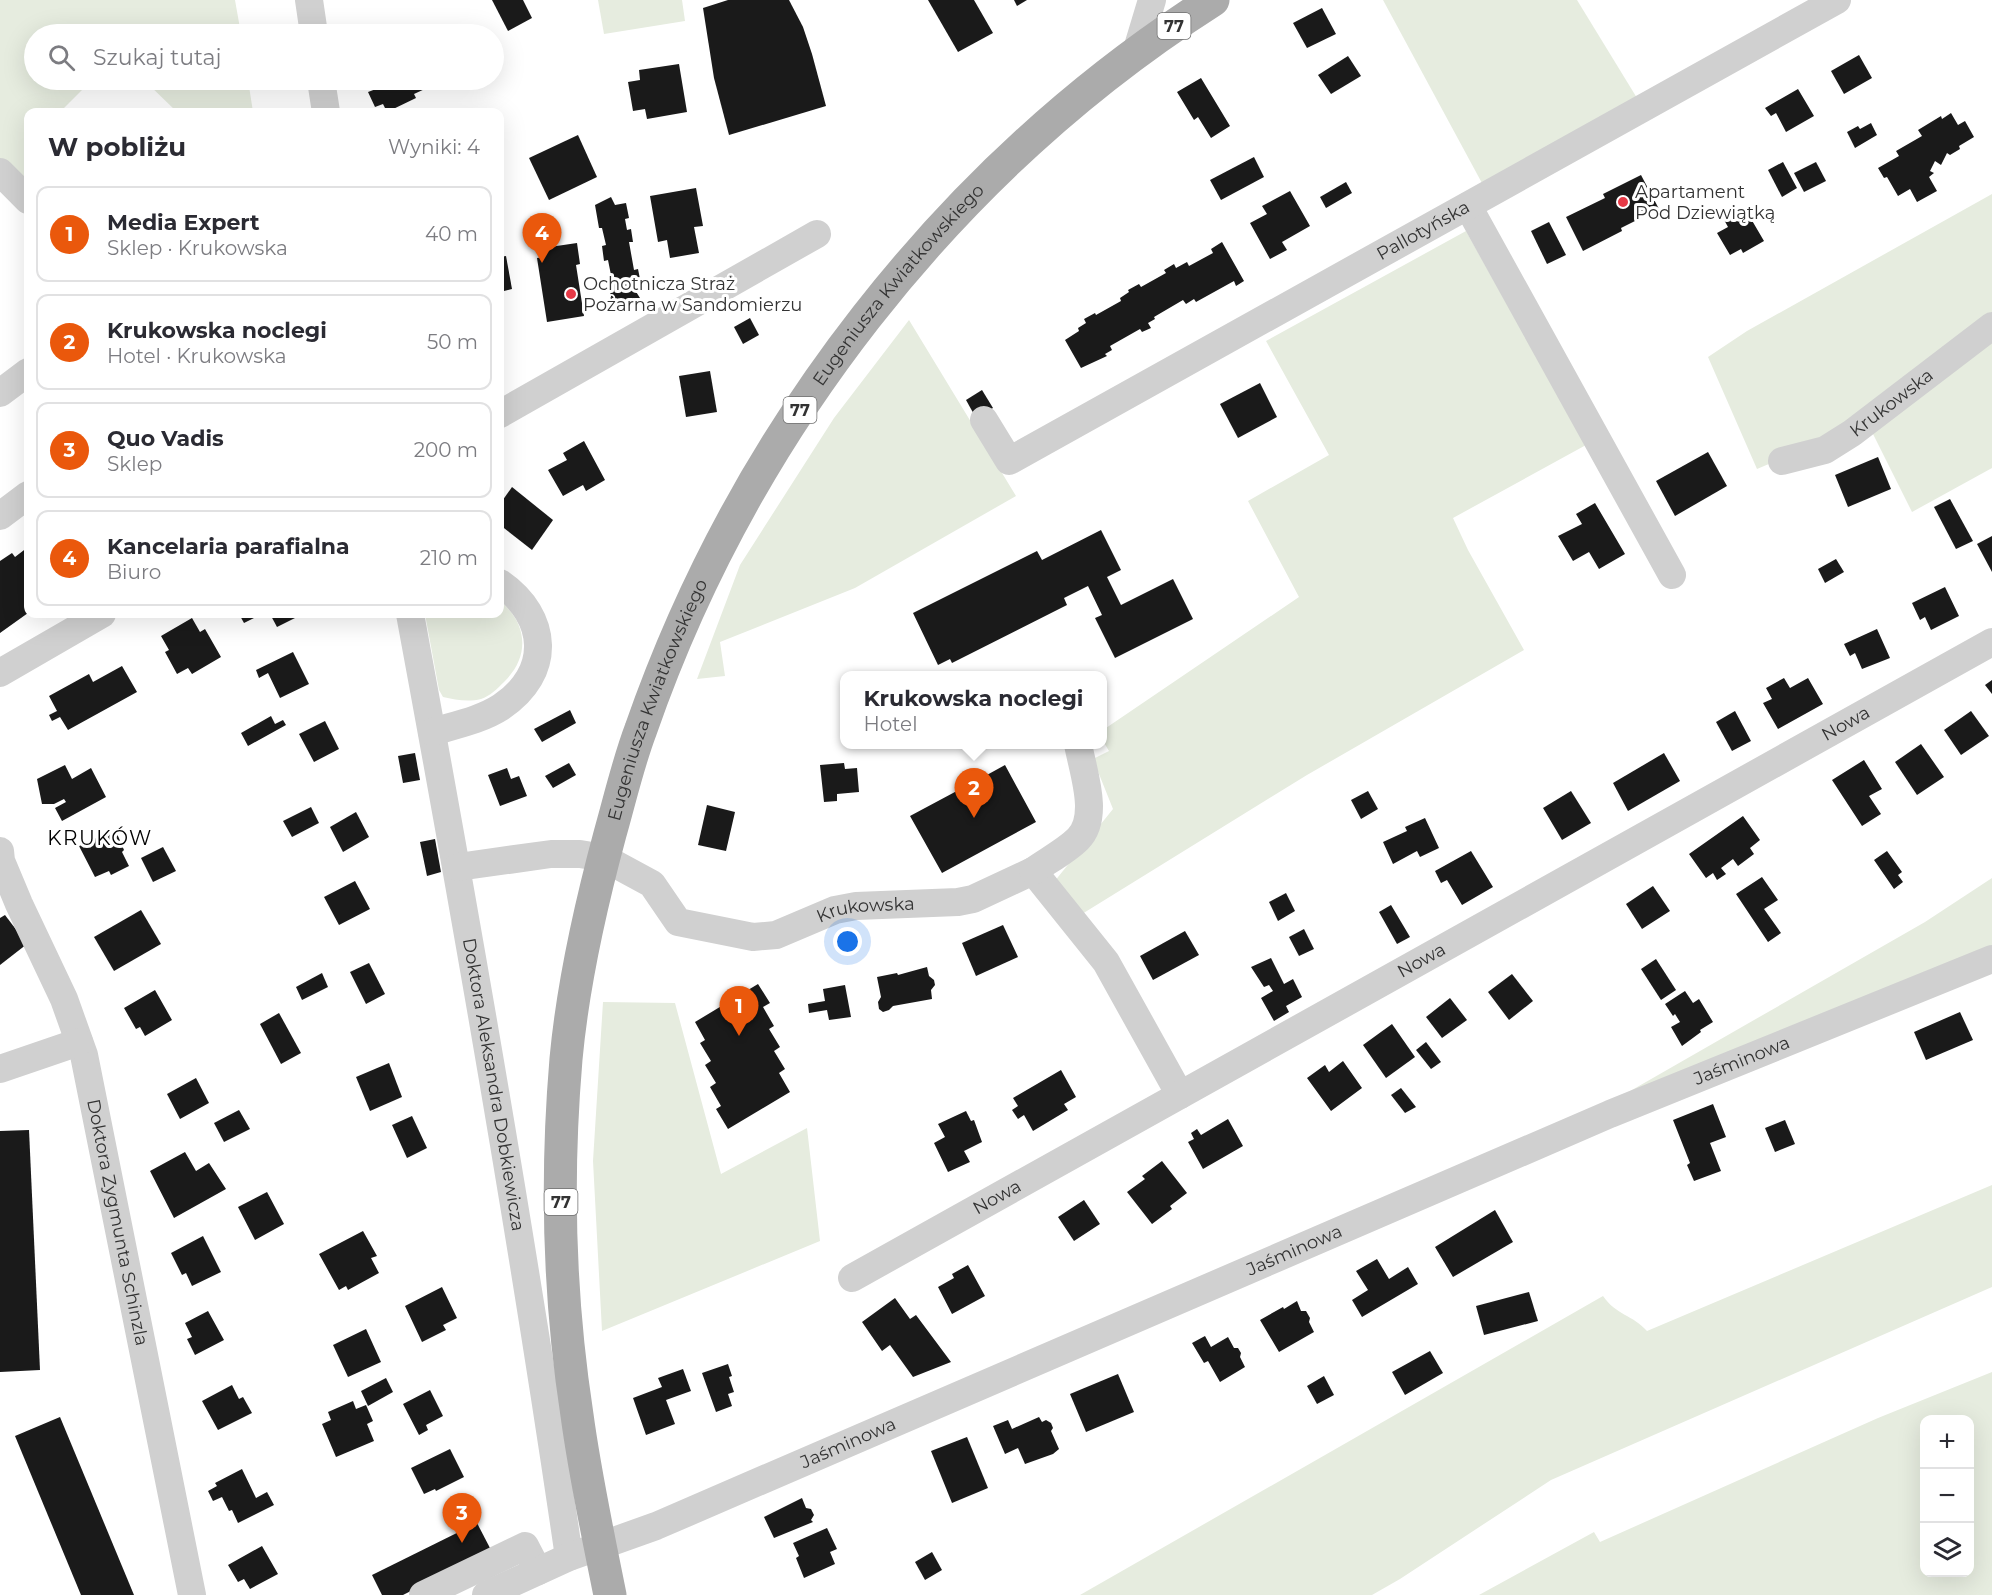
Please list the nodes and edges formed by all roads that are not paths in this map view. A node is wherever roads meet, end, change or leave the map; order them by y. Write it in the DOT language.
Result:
graph roads {
  1 [pos="309,0"];
  2 [pos="1152,0"];
  3 [pos="1213,0"];
  4 [pos="1837,0"];
  5 [pos="313,24"];
  6 [pos="1136,53"];
  7 [pos="323,90"];
  8 [pos="325,108"];
  9 [pos="0,172"];
  10 [pos="24,196"];
  11 [pos="1468,206"];
  12 [pos="817,234"];
  13 [pos="1992,326"];
  14 [pos="24,375"];
  15 [pos="0,393"];
  16 [pos="504,412"];
  17 [pos="984,420"];
  18 [pos="1782,462"];
  19 [pos="24,498"];
  20 [pos="0,516"];
  21 [pos="1672,575"];
  22 [pos="504,586"];
  23 [pos="95,618"];
  24 [pos="411,618"];
  25 [pos="1992,642"];
  26 [pos="0,672"];
  27 [pos="432,732"];
  28 [pos="1079,749"];
  29 [pos="0,858"];
  30 [pos="604,858"];
  31 [pos="458,867"];
  32 [pos="1033,871"];
  33 [pos="1992,959"];
  34 [pos="79,1042"];
  35 [pos="0,1069"];
  36 [pos="1180,1095"];
  37 [pos="852,1278"];
  38 [pos="600,1546"];
  39 [pos="569,1557"];
  40 [pos="538,1571"];
  41 [pos="192,1595"];
  42 [pos="423,1595"];
  43 [pos="486,1595"];
  44 [pos="610,1595"];
  1 -- 5 [label="street"];
  2 -- 6 [label="street"];
  3 -- 6 [label="main road, Eugeniusza Kwiatkowskiego / 77"];
  4 -- 11 [label="street, Pallotyńska"];
  6 -- 30 [label="main road, Eugeniusza Kwiatkowskiego / 77"];
  7 -- 8 [label="street"];
  9 -- 10 [label="street"];
  11 -- 17 [label="street, Pallotyńska"];
  11 -- 21 [label="street"];
  12 -- 16 [label="street"];
  13 -- 18 [label="street, Krukowska"];
  14 -- 15 [label="street"];
  19 -- 20 [label="street"];
  22 -- 27 [label="street"];
  23 -- 26 [label="street"];
  24 -- 27 [label="street, Doktora Aleksandra Dobkiewicza"];
  25 -- 36 [label="street, Nowa"];
  27 -- 31 [label="street, Doktora Aleksandra Dobkiewicza"];
  28 -- 32 [label="street, Krukowska"];
  29 -- 34 [label="street, Doktora Zygmunta Schinzla"];
  30 -- 31 [label="street, Krukowska"];
  30 -- 32 [label="street, Krukowska"];
  30 -- 38 [label="main road, Eugeniusza Kwiatkowskiego / 77"];
  31 -- 39 [label="street, Doktora Aleksandra Dobkiewicza"];
  32 -- 36 [label="street"];
  33 -- 38 [label="street, Jaśminowa"];
  34 -- 35 [label="street"];
  34 -- 41 [label="street, Doktora Zygmunta Schinzla"];
  36 -- 37 [label="street, Nowa"];
  38 -- 39 [label="street, Jaśminowa"];
  38 -- 44 [label="main road, Eugeniusza Kwiatkowskiego / 77"];
  39 -- 40 [label="street, Jaśminowa"];
  40 -- 42 [label="street"];
  40 -- 43 [label="street, Jaśminowa"];
}
